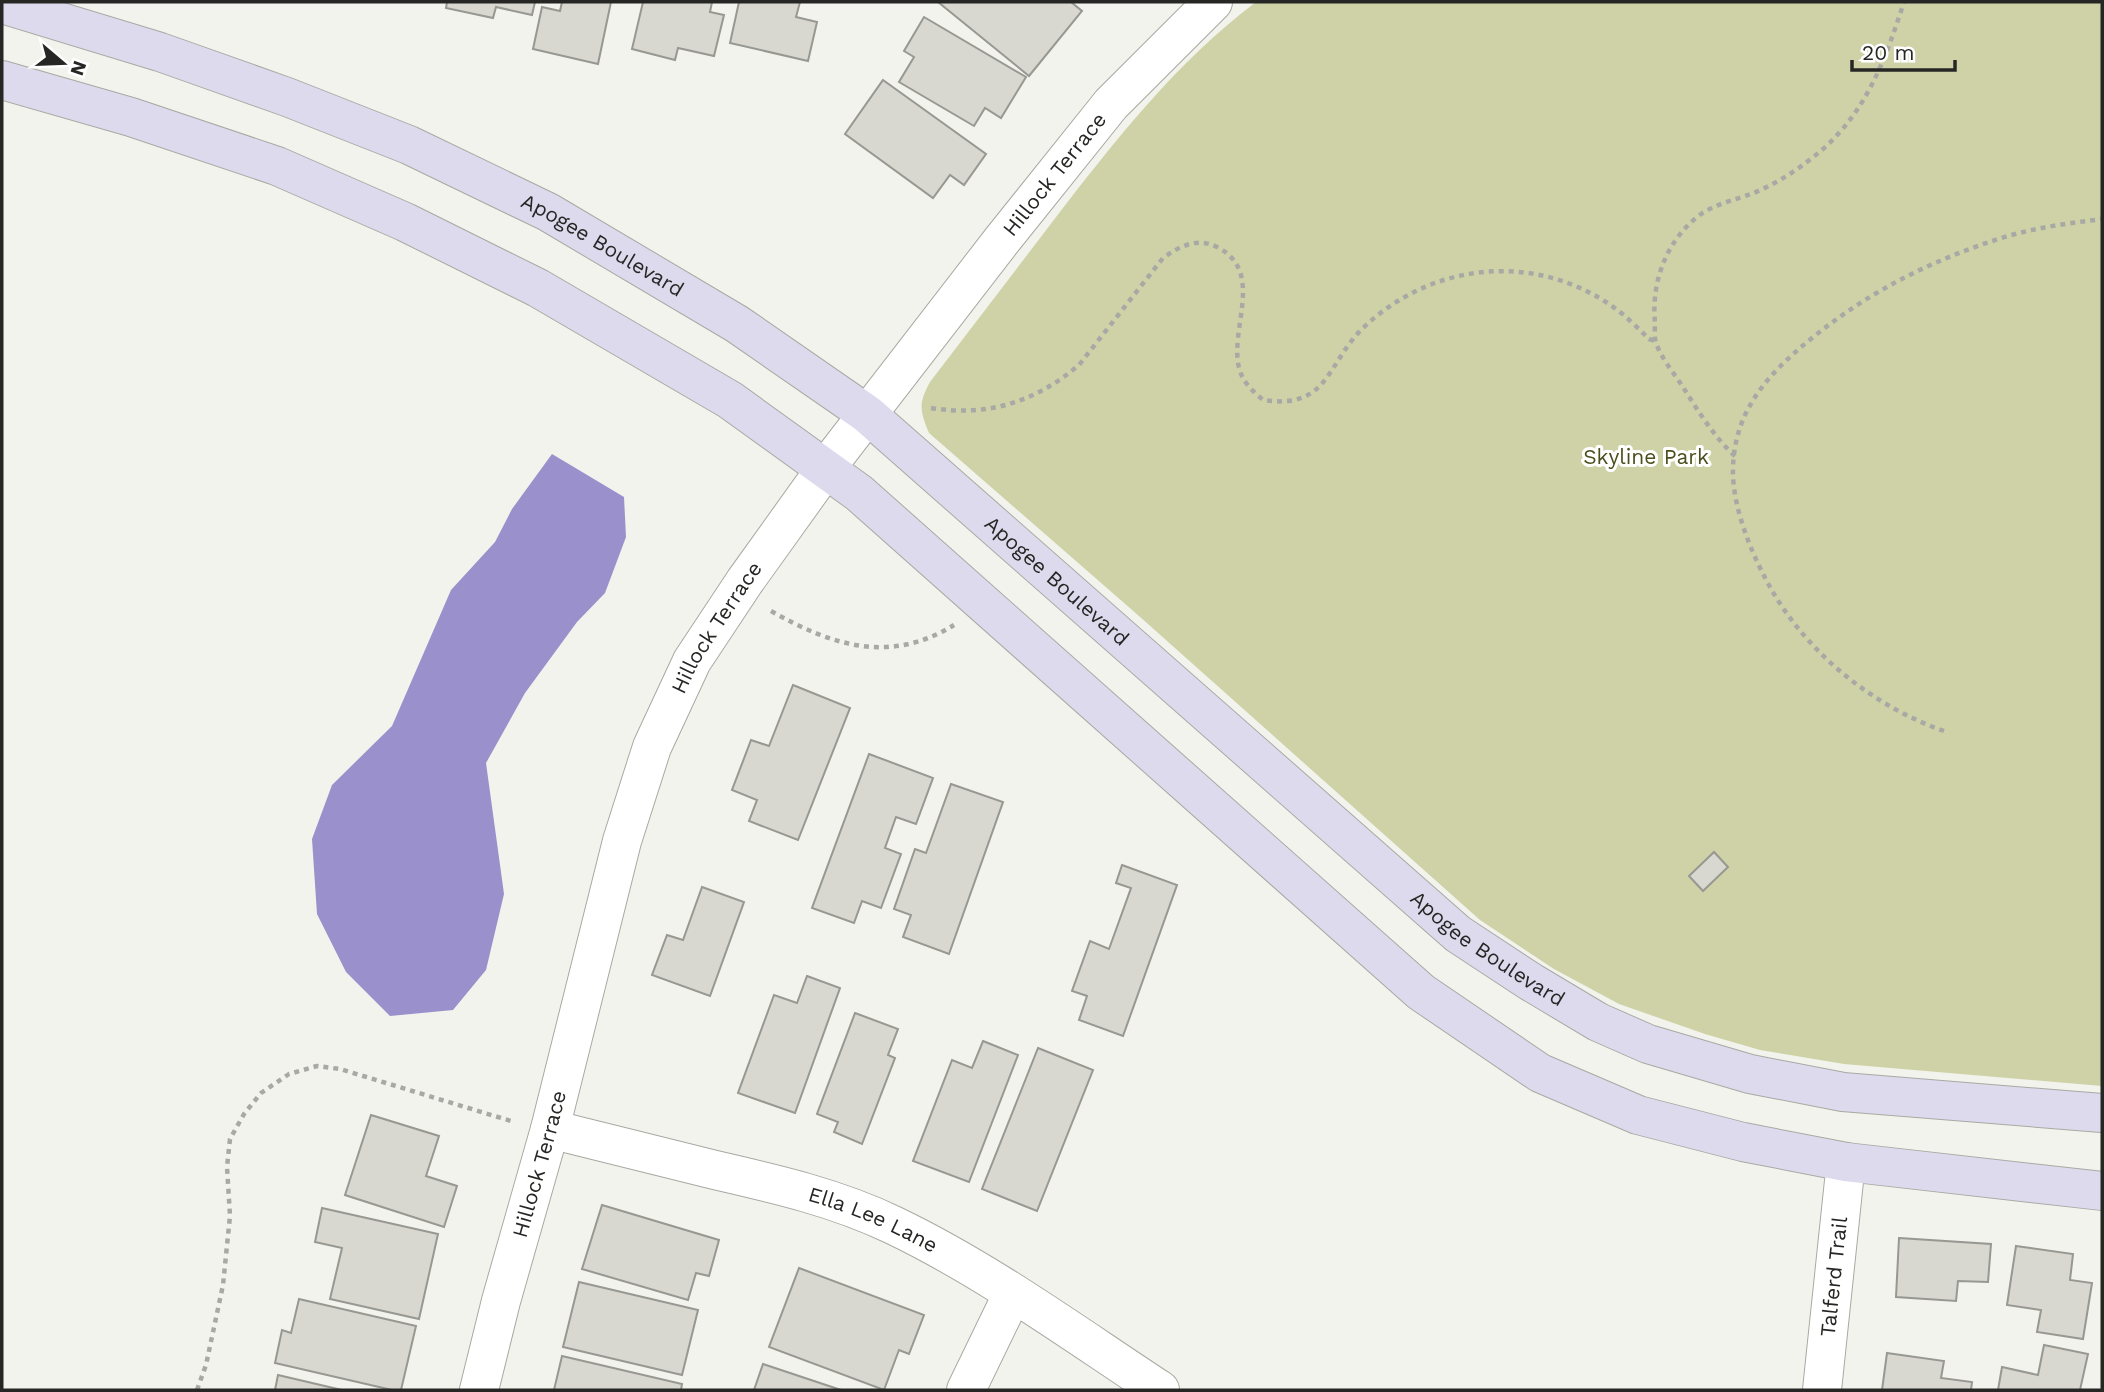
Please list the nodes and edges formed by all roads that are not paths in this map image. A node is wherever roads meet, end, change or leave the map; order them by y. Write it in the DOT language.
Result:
graph roads {
  1 [pos="1213,2"];
  2 [pos="2,4"];
  3 [pos="2,80"];
  4 [pos="867,414"];
  5 [pos="826,468"];
  6 [pos="2102,1113"];
  7 [pos="550,1129"];
  8 [pos="1846,1162"];
  9 [pos="2102,1191"];
  10 [pos="1013,1293"];
  11 [pos="479,1390"];
  12 [pos="966,1390"];
  13 [pos="1160,1390"];
  14 [pos="1822,1390"];
  1 -- 4 [label="street, Hillock Terrace"];
  2 -- 4 [label="street, Apogee Boulevard"];
  3 -- 5 [label="street"];
  4 -- 5 [label="street, Hillock Terrace"];
  4 -- 6 [label="street, Apogee Boulevard"];
  5 -- 7 [label="street, Hillock Terrace"];
  5 -- 8 [label="street"];
  7 -- 10 [label="street, Ella Lee Lane"];
  7 -- 11 [label="street, Hillock Terrace"];
  8 -- 9 [label="street"];
  8 -- 14 [label="street, Talferd Trail"];
  10 -- 12 [label="street"];
  10 -- 13 [label="street, Ella Lee Lane"];
}
